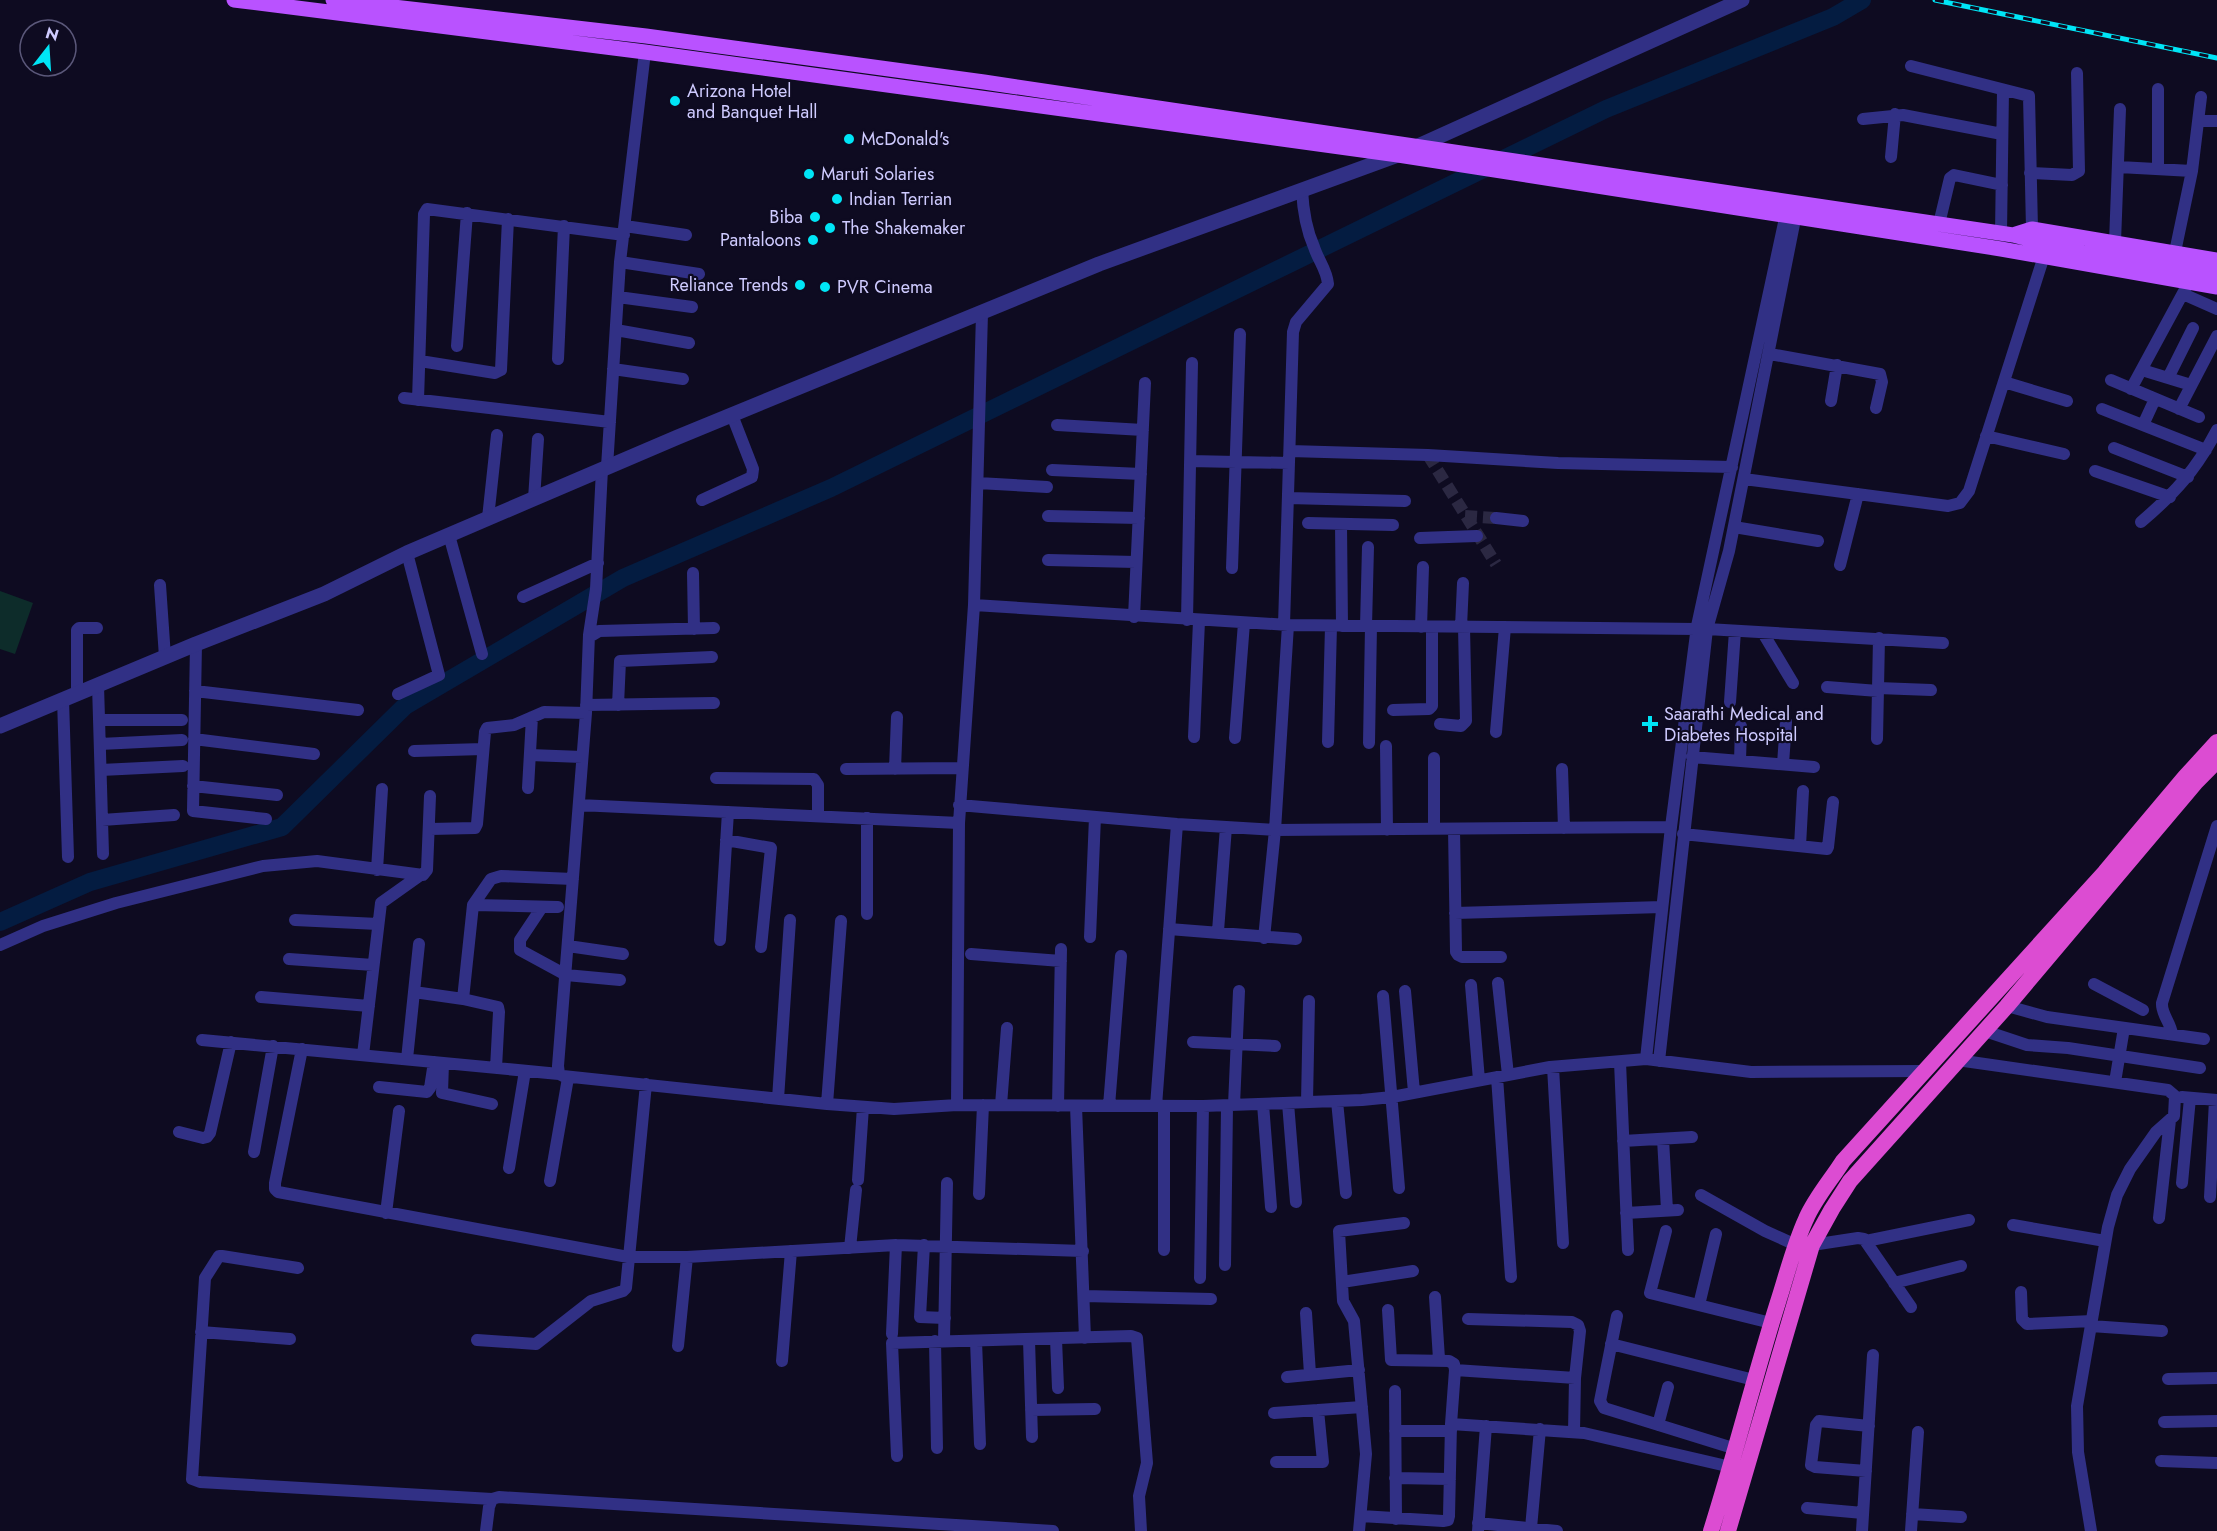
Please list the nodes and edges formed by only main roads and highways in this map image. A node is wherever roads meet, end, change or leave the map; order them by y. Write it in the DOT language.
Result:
graph roads {
  1 [pos="234,0"];
  2 [pos="333,0"];
  3 [pos="834,62"];
  4 [pos="832,78"];
  5 [pos="1479,162"];
  6 [pos="1792,209"];
  7 [pos="2007,234"];
  8 [pos="2217,260"];
  9 [pos="2217,272"];
  10 [pos="2217,287"];
  11 [pos="2217,742"];
  12 [pos="2217,761"];
  13 [pos="1804,1245"];
  14 [pos="1711,1531"];
  15 [pos="1728,1531"];
  1 -- 4 [label="main road"];
  2 -- 3 [label="main road"];
  3 -- 4 [label="main road"];
  3 -- 5 [label="main road"];
  4 -- 5 [label="main road"];
  5 -- 6 [label="main road"];
  6 -- 7 [label="main road"];
  6 -- 10 [label="main road"];
  7 -- 8 [label="main road"];
  7 -- 9 [label="main road"];
  11 -- 13 [label="highway"];
  12 -- 13 [label="highway"];
  13 -- 14 [label="highway"];
  13 -- 15 [label="highway"];
}
